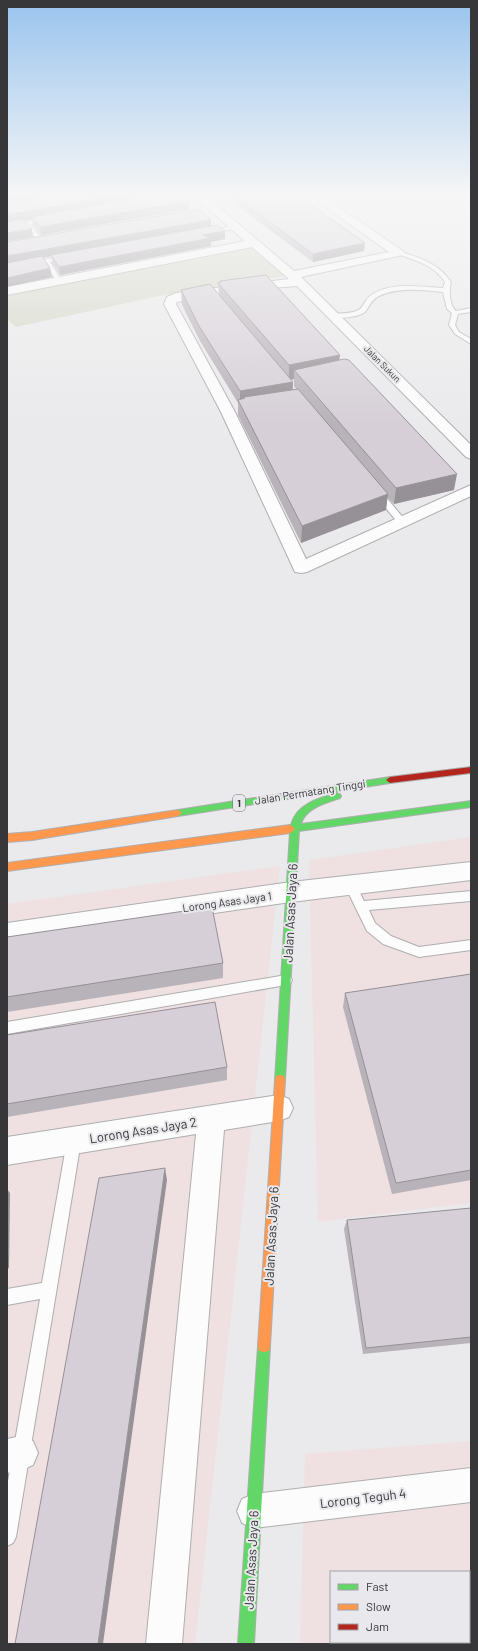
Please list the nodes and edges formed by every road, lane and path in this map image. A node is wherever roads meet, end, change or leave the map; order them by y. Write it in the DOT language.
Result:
graph roads {
  1 [pos="52,270"];
  2 [pos="115,270"];
  3 [pos="287,270"];
  4 [pos="329,270"];
  5 [pos="437,270"];
  6 [pos="296,278"];
  7 [pos="59,281"];
  8 [pos="270,284"];
  9 [pos="446,290"];
  10 [pos="7,291"];
  11 [pos="281,296"];
  12 [pos="471,310"];
  13 [pos="455,313"];
  14 [pos="334,316"];
  15 [pos="471,342"];
  16 [pos="471,454"];
  17 [pos="458,480"];
  18 [pos="371,485"];
  19 [pos="470,490"];
  20 [pos="402,522"];
  21 [pos="471,770"];
  22 [pos="357,784"];
  23 [pos="471,804"];
  24 [pos="295,829"];
  25 [pos="7,838"];
  26 [pos="7,867"];
  27 [pos="471,870"];
  28 [pos="292,892"];
  29 [pos="356,896"];
  30 [pos="471,896"];
  31 [pos="7,933"];
  32 [pos="471,945"];
  33 [pos="286,980"];
  34 [pos="7,1028"];
  35 [pos="279,1108"];
  36 [pos="211,1119"];
  37 [pos="74,1140"];
  38 [pos="7,1151"];
  39 [pos="50,1289"];
  40 [pos="7,1297"];
  41 [pos="14,1455"];
  42 [pos="471,1485"];
  43 [pos="254,1511"];
  44 [pos="7,1537"];
  45 [pos="164,1644"];
  46 [pos="246,1644"];
  1 -- 7 [label="lane"];
  2 -- 7 [label="street"];
  3 -- 6 [label="street, Jalan Sukun"];
  4 -- 6 [label="street"];
  5 -- 9 [label="lane"];
  6 -- 8 [label="street"];
  6 -- 14 [label="street, Jalan Sukun"];
  7 -- 10 [label="street"];
  8 -- 11 [label="street"];
  8 -- 20 [label="street"];
  9 -- 13 [label="lane"];
  9 -- 14 [label="lane"];
  12 -- 13 [label="lane"];
  13 -- 15 [label="lane"];
  14 -- 16 [label="street, Jalan Sukun"];
  17 -- 19 [label="street"];
  18 -- 20 [label="lane"];
  19 -- 20 [label="street"];
  21 -- 22 [label="main road, Jalan Permatang Tinggi / 1"];
  22 -- 24 [label="main road, Jalan Asas Jaya 6"];
  22 -- 25 [label="main road, Jalan Permatang Tinggi / 1"];
  23 -- 24 [label="main road"];
  24 -- 26 [label="main road"];
  24 -- 28 [label="main road, Jalan Asas Jaya 6"];
  27 -- 29 [label="street, Lorong Asas Jaya 1"];
  28 -- 29 [label="street, Lorong Asas Jaya 1"];
  28 -- 31 [label="street, Lorong Asas Jaya 1"];
  28 -- 33 [label="main road, Jalan Asas Jaya 6"];
  29 -- 30 [label="lane"];
  29 -- 32 [label="lane"];
  33 -- 34 [label="lane"];
  33 -- 35 [label="main road, Jalan Asas Jaya 6"];
  35 -- 36 [label="street, Lorong Asas Jaya 2"];
  35 -- 43 [label="main road, Jalan Asas Jaya 6"];
  36 -- 37 [label="street, Lorong Asas Jaya 2"];
  36 -- 45 [label="street"];
  37 -- 38 [label="street, Lorong Asas Jaya 2"];
  37 -- 39 [label="lane"];
  39 -- 40 [label="lane"];
  39 -- 41 [label="lane"];
  41 -- 44 [label="lane"];
  42 -- 43 [label="street, Lorong Teguh 4"];
  43 -- 46 [label="main road, Jalan Asas Jaya 6"];
}
